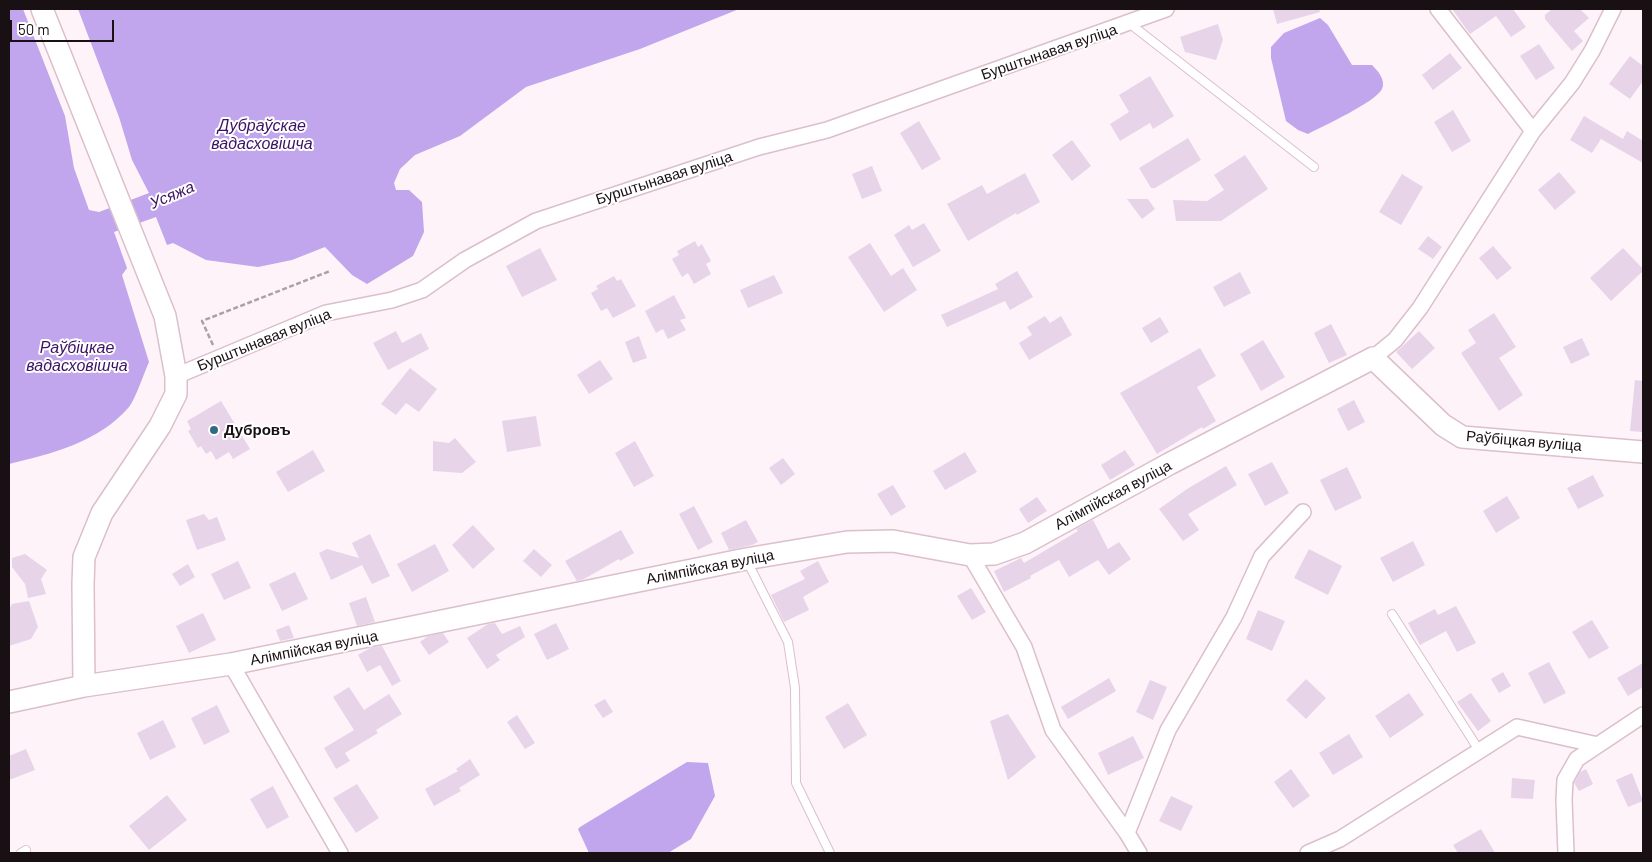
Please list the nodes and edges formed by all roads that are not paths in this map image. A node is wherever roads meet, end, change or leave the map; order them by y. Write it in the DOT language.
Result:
graph roads {
  1 [pos="42,9"];
  2 [pos="1166,9"];
  3 [pos="1438,9"];
  4 [pos="1613,9"];
  5 [pos="1129,23"];
  6 [pos="1533,131"];
  7 [pos="1314,167"];
  8 [pos="1373,358"];
  9 [pos="176,376"];
  10 [pos="1643,452"];
  11 [pos="1303,512"];
  12 [pos="970,555"];
  13 [pos="746,559"];
  14 [pos="1392,614"];
  15 [pos="231,664"];
  16 [pos="84,686"];
  17 [pos="9,702"];
  18 [pos="1643,715"];
  19 [pos="1598,745"];
  20 [pos="1478,747"];
  21 [pos="1127,833"];
  22 [pos="340,853"];
  23 [pos="830,853"];
  24 [pos="1139,853"];
  25 [pos="1308,853"];
  26 [pos="1566,853"];
  1 -- 9 [label="street"];
  2 -- 5 [label="street, Бурштынавая вуліца"];
  3 -- 6 [label="street"];
  4 -- 6 [label="street"];
  5 -- 7 [label="lane"];
  5 -- 9 [label="street, Бурштынавая вуліца"];
  6 -- 8 [label="street"];
  8 -- 10 [label="street, Раўбіцкая вуліца"];
  8 -- 12 [label="street, Алімпійская вуліца"];
  9 -- 16 [label="street"];
  11 -- 21 [label="street"];
  12 -- 13 [label="street, Алімпійская вуліца"];
  12 -- 21 [label="street"];
  13 -- 15 [label="street, Алімпійская вуліца"];
  13 -- 23 [label="lane"];
  14 -- 20 [label="lane"];
  15 -- 16 [label="street, Алімпійская вуліца"];
  15 -- 22 [label="street"];
  16 -- 17 [label="street, Алімпійская вуліца"];
  18 -- 19 [label="street"];
  19 -- 25 [label="street"];
  19 -- 26 [label="street"];
  21 -- 24 [label="street"];
}
